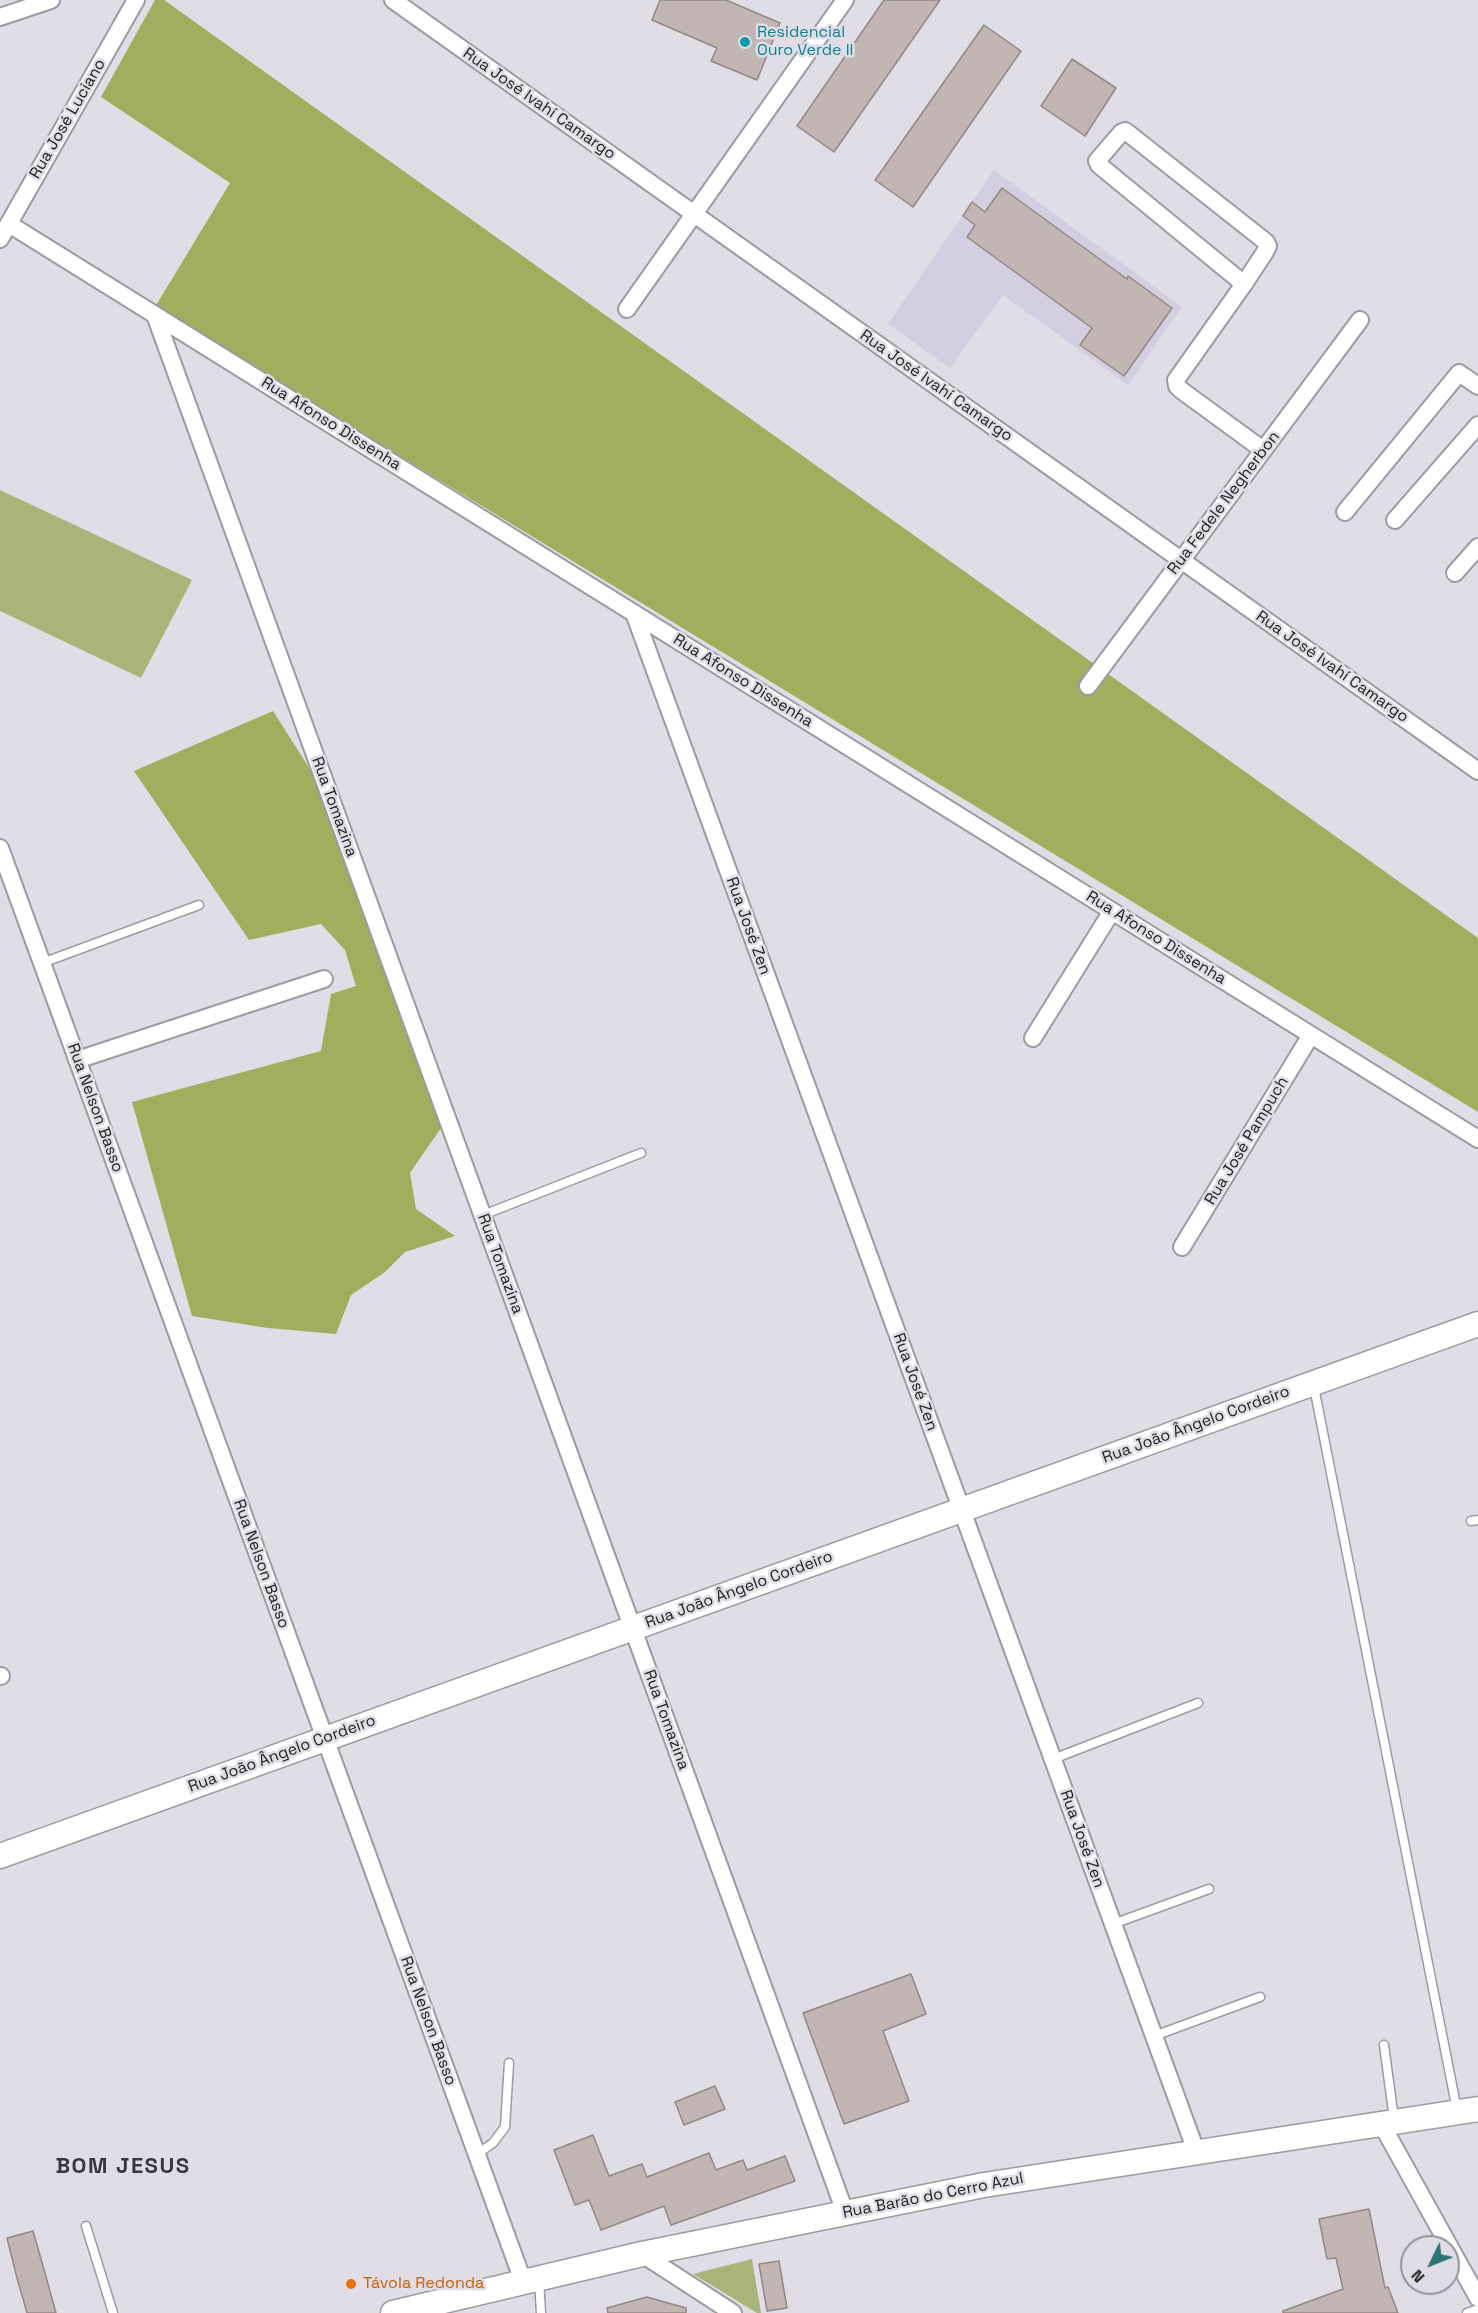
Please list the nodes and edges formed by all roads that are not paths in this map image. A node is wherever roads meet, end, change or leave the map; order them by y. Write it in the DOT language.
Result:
graph roads {
  1 [pos="51,0"];
  2 [pos="136,0"];
  3 [pos="393,0"];
  4 [pos="845,0"];
  5 [pos="0,17"];
  6 [pos="694,214"];
  7 [pos="9,224"];
  8 [pos="0,239"];
  9 [pos="1244,284"];
  10 [pos="627,309"];
  11 [pos="155,315"];
  12 [pos="1360,320"];
  13 [pos="1478,386"];
  14 [pos="1478,425"];
  15 [pos="1263,450"];
  16 [pos="1345,512"];
  17 [pos="1395,520"];
  18 [pos="1478,547"];
  19 [pos="1182,560"];
  20 [pos="1455,573"];
  21 [pos="634,613"];
  22 [pos="1088,686"];
  23 [pos="1478,771"];
  24 [pos="0,848"];
  25 [pos="199,905"];
  26 [pos="1112,911"];
  27 [pos="42,963"];
  28 [pos="324,979"];
  29 [pos="1311,1035"];
  30 [pos="1033,1038"];
  31 [pos="77,1060"];
  32 [pos="1478,1139"];
  33 [pos="641,1153"];
  34 [pos="483,1215"];
  35 [pos="1182,1247"];
  36 [pos="1478,1324"];
  37 [pos="1314,1383"];
  38 [pos="962,1509"];
  39 [pos="633,1628"];
  40 [pos="1198,1703"];
  41 [pos="325,1739"];
  42 [pos="1053,1759"];
  43 [pos="0,1856"];
  44 [pos="1209,1889"];
  45 [pos="1113,1924"];
  46 [pos="1260,1997"];
  47 [pos="1154,2036"];
  48 [pos="1384,2045"];
  49 [pos="509,2063"];
  50 [pos="1468,2110"];
  51 [pos="1388,2123"];
  52 [pos="1196,2151"];
  53 [pos="477,2154"];
  54 [pos="845,2212"];
  55 [pos="86,2226"];
  56 [pos="642,2254"];
  57 [pos="531,2279"];
  58 [pos="1478,2298"];
  59 [pos="1478,2309"];
  60 [pos="113,2313"];
  61 [pos="393,2313"];
  62 [pos="541,2313"];
  63 [pos="733,2313"];
  64 [pos="1467,2313"];
  1 -- 5 [label="street"];
  2 -- 7 [label="street, Rua José Luciano"];
  3 -- 6 [label="street, Rua José Ivahí Camargo"];
  4 -- 6 [label="street"];
  6 -- 10 [label="street"];
  6 -- 19 [label="street, Rua José Ivahí Camargo"];
  7 -- 8 [label="street, Rua José Luciano"];
  7 -- 11 [label="street, Rua Afonso Dissenha"];
  9 -- 9 [label="street"];
  9 -- 15 [label="street"];
  11 -- 21 [label="street, Rua Afonso Dissenha"];
  11 -- 34 [label="street, Rua Tomazina"];
  12 -- 15 [label="street, Rua Fedele Negherbon"];
  13 -- 16 [label="street"];
  14 -- 17 [label="street"];
  15 -- 19 [label="street, Rua Fedele Negherbon"];
  18 -- 20 [label="street"];
  19 -- 22 [label="street, Rua Fedele Negherbon"];
  19 -- 23 [label="street, Rua José Ivahí Camargo"];
  21 -- 26 [label="street, Rua Afonso Dissenha"];
  21 -- 38 [label="street, Rua José Zen"];
  24 -- 27 [label="street, Rua Nelson Basso"];
  25 -- 27 [label="lane"];
  26 -- 29 [label="street, Rua Afonso Dissenha"];
  26 -- 30 [label="street"];
  27 -- 31 [label="street, Rua Nelson Basso"];
  28 -- 31 [label="street"];
  29 -- 32 [label="street, Rua Afonso Dissenha"];
  29 -- 35 [label="street, Rua José Pampuch"];
  31 -- 41 [label="street, Rua Nelson Basso"];
  33 -- 34 [label="lane"];
  34 -- 39 [label="street, Rua Tomazina"];
  36 -- 37 [label="street, Rua João Ângelo Cordeiro"];
  37 -- 38 [label="street, Rua João Ângelo Cordeiro"];
  37 -- 50 [label="lane"];
  38 -- 39 [label="street, Rua João Ângelo Cordeiro"];
  38 -- 42 [label="street, Rua José Zen"];
  39 -- 41 [label="street, Rua João Ângelo Cordeiro"];
  39 -- 54 [label="street, Rua Tomazina"];
  40 -- 42 [label="lane"];
  41 -- 43 [label="street, Rua João Ângelo Cordeiro"];
  41 -- 53 [label="street, Rua Nelson Basso"];
  42 -- 45 [label="street, Rua José Zen"];
  44 -- 45 [label="lane"];
  45 -- 47 [label="street, Rua José Zen"];
  46 -- 47 [label="lane"];
  47 -- 52 [label="street, Rua José Zen"];
  48 -- 51 [label="lane"];
  49 -- 53 [label="lane"];
  50 -- 51 [label="street, Rua Barão do Cerro Azul"];
  51 -- 52 [label="street, Rua Barão do Cerro Azul"];
  51 -- 58 [label="street"];
  52 -- 54 [label="street, Rua Barão do Cerro Azul"];
  53 -- 57 [label="street, Rua Nelson Basso"];
  54 -- 56 [label="street, Rua Barão do Cerro Azul"];
  55 -- 60 [label="lane"];
  56 -- 57 [label="street, Rua Barão do Cerro Azul"];
  56 -- 63 [label="street"];
  57 -- 61 [label="street, Rua Barão do Cerro Azul"];
  57 -- 62 [label="lane"];
  59 -- 64 [label="lane"];
}
